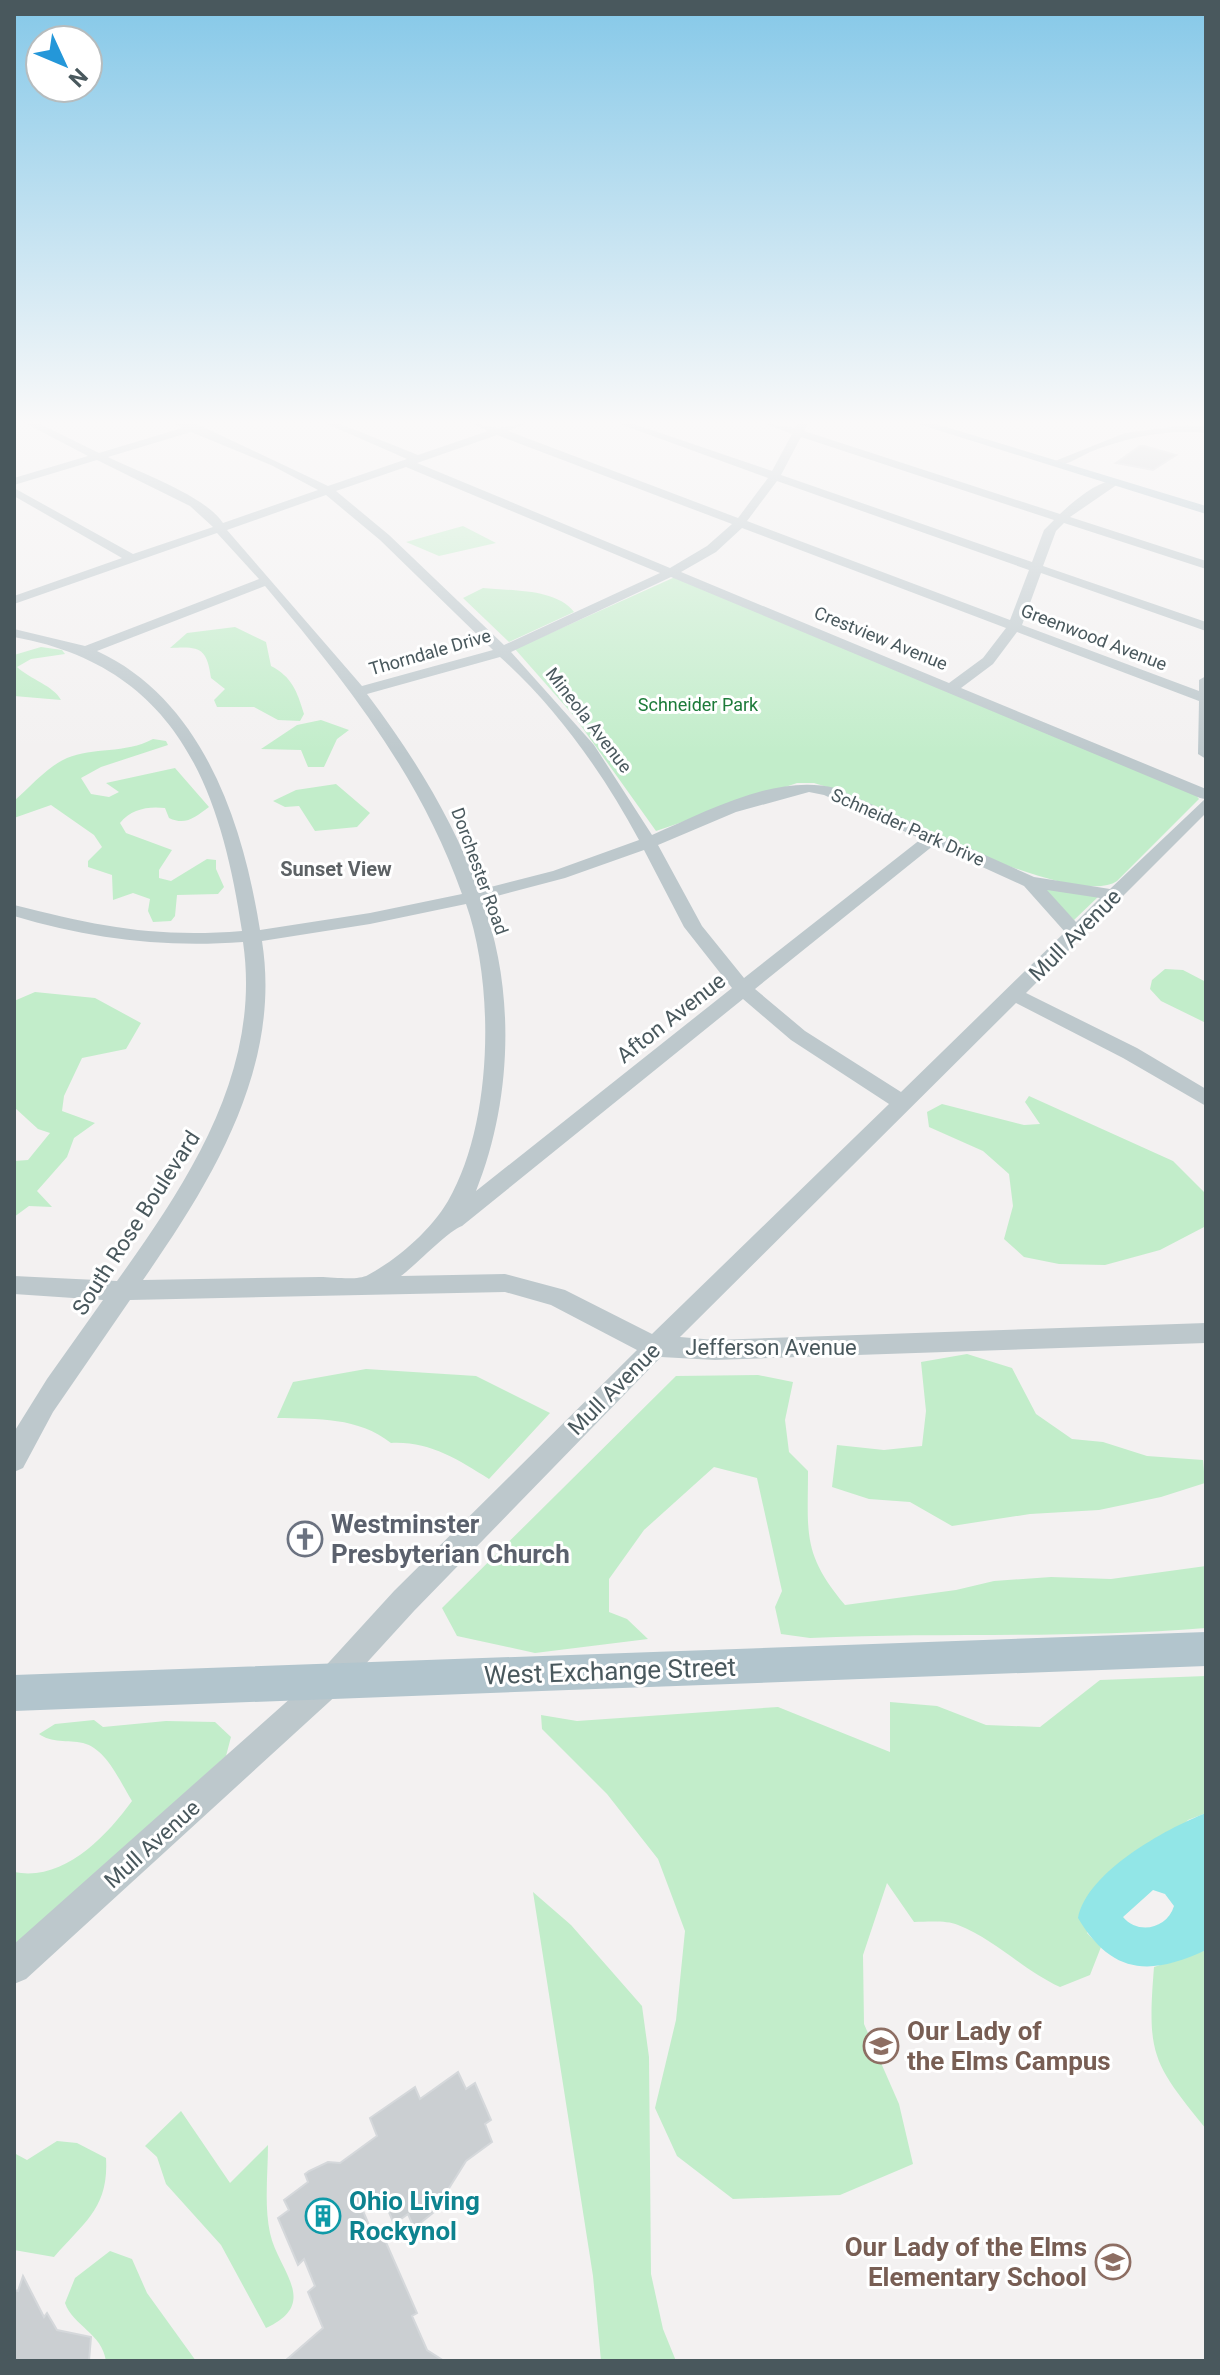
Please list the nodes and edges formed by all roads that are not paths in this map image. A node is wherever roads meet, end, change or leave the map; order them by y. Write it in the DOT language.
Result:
graph roads {
  1 [pos="89,534"];
  2 [pos="204,534"];
  3 [pos="225,534"];
  4 [pos="381,534"];
  5 [pos="582,534"];
  6 [pos="728,534"];
  7 [pos="770,534"];
  8 [pos="938,534"];
  9 [pos="1049,534"];
  10 [pos="1109,534"];
  11 [pos="133,559"];
  12 [pos="1206,565"];
  13 [pos="1035,568"];
  14 [pos="673,573"];
  15 [pos="266,581"];
  16 [pos="19,584"];
  17 [pos="33,594"];
  18 [pos="14,600"];
  19 [pos="1015,626"];
  20 [pos="1206,627"];
  21 [pos="14,633"];
  22 [pos="504,649"];
  23 [pos="83,652"];
  24 [pos="1206,680"];
  25 [pos="951,688"];
  26 [pos="361,691"];
  27 [pos="1205,699"];
  28 [pos="1206,754"];
  29 [pos="1206,795"];
  30 [pos="1206,804"];
  31 [pos="931,839"];
  32 [pos="650,840"];
  33 [pos="1030,882"];
  34 [pos="1116,895"];
  35 [pos="472,897"];
  36 [pos="14,910"];
  37 [pos="1076,933"];
  38 [pos="254,938"];
  39 [pos="745,991"];
  40 [pos="1015,995"];
  41 [pos="1206,1099"];
  42 [pos="905,1104"];
  43 [pos="438,1233"];
  44 [pos="14,1285"];
  45 [pos="372,1285"];
  46 [pos="124,1290"];
  47 [pos="1206,1333"];
  48 [pos="656,1346"];
  49 [pos="14,1460"];
  50 [pos="1206,1649"];
  51 [pos="330,1682"];
  52 [pos="14,1693"];
  53 [pos="14,1967"];
  1 -- 11 [label="street"];
  2 -- 11 [label="street"];
  3 -- 15 [label="street, Dorchester Road"];
  4 -- 22 [label="street, Mineola Avenue"];
  5 -- 14 [label="street, Crestview Avenue"];
  6 -- 14 [label="street, Thorndale Drive"];
  7 -- 19 [label="street, Greenwood Avenue"];
  8 -- 13 [label="street"];
  9 -- 13 [label="street"];
  10 -- 12 [label="street"];
  11 -- 17 [label="street"];
  13 -- 19 [label="street"];
  13 -- 20 [label="street"];
  14 -- 22 [label="street, Thorndale Drive"];
  14 -- 25 [label="street, Crestview Avenue"];
  15 -- 23 [label="street"];
  15 -- 26 [label="street, Dorchester Road"];
  16 -- 17 [label="street"];
  17 -- 18 [label="street"];
  19 -- 25 [label="street"];
  19 -- 27 [label="street, Greenwood Avenue"];
  21 -- 23 [label="street, South Rose Boulevard"];
  22 -- 26 [label="street, Thorndale Drive"];
  22 -- 32 [label="street, Mineola Avenue"];
  23 -- 38 [label="street, South Rose Boulevard"];
  24 -- 27 [label="street"];
  25 -- 29 [label="street, Crestview Avenue"];
  26 -- 35 [label="street, Dorchester Road"];
  27 -- 28 [label="street"];
  30 -- 34 [label="street, Mull Avenue"];
  31 -- 32 [label="street, Schneider Park Drive"];
  31 -- 33 [label="street, Schneider Park Drive"];
  31 -- 39 [label="street, Afton Avenue"];
  32 -- 35 [label="street, Schneider Park Drive"];
  32 -- 39 [label="street, Mineola Avenue"];
  33 -- 34 [label="street, Schneider Park Drive"];
  33 -- 37 [label="street, Schneider Park Drive"];
  34 -- 37 [label="street, Mull Avenue"];
  35 -- 38 [label="street, Schneider Park Drive"];
  35 -- 43 [label="street, Dorchester Road"];
  36 -- 38 [label="street, Schneider Park Drive"];
  37 -- 40 [label="street, Mull Avenue"];
  38 -- 46 [label="street, South Rose Boulevard"];
  39 -- 42 [label="street, Mineola Avenue"];
  39 -- 43 [label="street, Afton Avenue"];
  40 -- 41 [label="street"];
  40 -- 42 [label="street, Mull Avenue"];
  42 -- 48 [label="street, Mull Avenue"];
  43 -- 45 [label="street, Dorchester Road"];
  44 -- 46 [label="street, Jefferson Avenue"];
  45 -- 46 [label="street, Jefferson Avenue"];
  45 -- 48 [label="street, Jefferson Avenue"];
  46 -- 49 [label="street, South Rose Boulevard"];
  47 -- 48 [label="street, Jefferson Avenue"];
  48 -- 51 [label="street, Mull Avenue"];
  50 -- 51 [label="main road, West Exchange Street"];
  51 -- 52 [label="main road, West Exchange Street"];
  51 -- 53 [label="street, Mull Avenue"];
}
